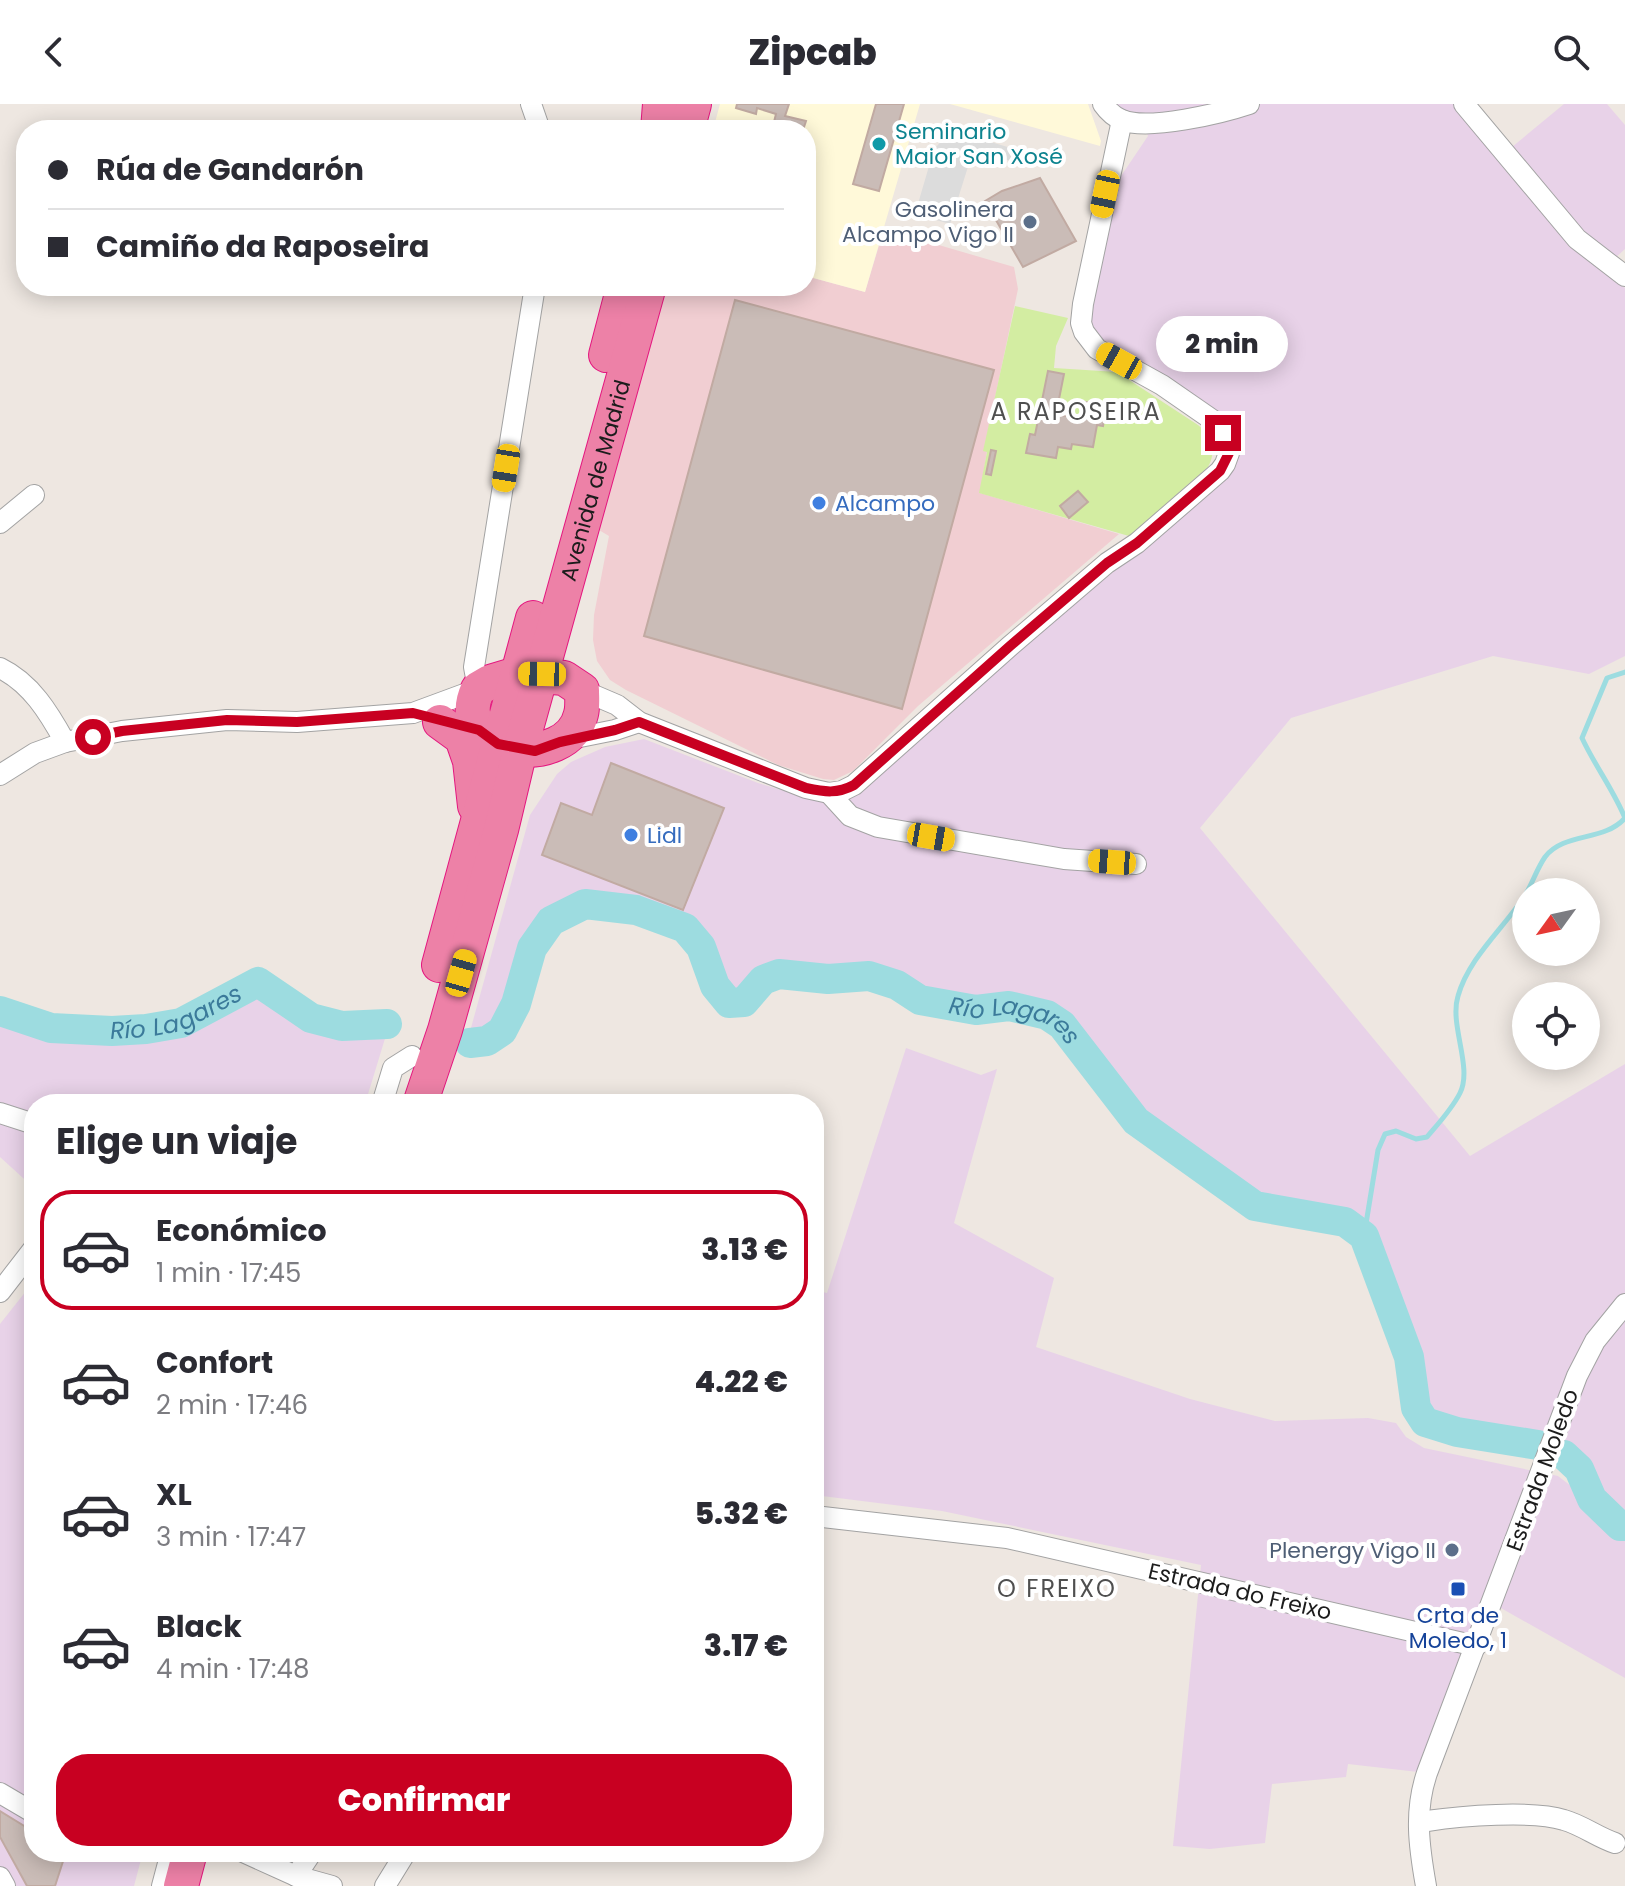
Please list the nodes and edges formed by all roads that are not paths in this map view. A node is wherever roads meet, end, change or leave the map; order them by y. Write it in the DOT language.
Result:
graph roads {
  1 [pos="1103,104"];
  2 [pos="1249,104"];
  3 [pos="1464,104"];
  4 [pos="1122,120"];
  5 [pos="1625,276"];
  6 [pos="533,296"];
  7 [pos="621,296"];
  8 [pos="646,296"];
  9 [pos="34,495"];
  10 [pos="0,523"];
  11 [pos="565,589"];
  12 [pos="0,668"];
  13 [pos="582,690"];
  14 [pos="482,715"];
  15 [pos="639,722"];
  16 [pos="65,742"];
  17 [pos="560,742"];
  18 [pos="0,775"];
  19 [pos="829,793"];
  20 [pos="489,826"];
  21 [pos="1136,864"];
  22 [pos="412,1056"];
  23 [pos="385,1094"];
  24 [pos="402,1094"];
  25 [pos="423,1094"];
  26 [pos="0,1113"];
  27 [pos="24,1121"];
  28 [pos="24,1261"];
  29 [pos="0,1292"];
  30 [pos="1625,1304"];
  31 [pos="824,1517"];
  32 [pos="1476,1646"];
  33 [pos="0,1793"];
  34 [pos="24,1807"];
  35 [pos="1427,1821"];
  36 [pos="1615,1843"];
  37 [pos="168,1862"];
  38 [pos="187,1862"];
  39 [pos="207,1862"];
  40 [pos="265,1862"];
  41 [pos="305,1862"];
  42 [pos="400,1862"];
  43 [pos="296,1876"];
  44 [pos="0,1877"];
  45 [pos="5,1886"];
  46 [pos="162,1886"];
  47 [pos="181,1886"];
  48 [pos="200,1886"];
  49 [pos="332,1886"];
  50 [pos="385,1886"];
  51 [pos="1426,1886"];
  1 -- 4 [label="street"];
  2 -- 4 [label="street"];
  3 -- 5 [label="street"];
  4 -- 19 [label="street"];
  6 -- 14 [label="street"];
  7 -- 14 [label="highway, Avenida de Madrid"];
  8 -- 11 [label="highway, Avenida de Madrid"];
  9 -- 10 [label="street"];
  11 -- 13 [label="highway"];
  11 -- 14 [label="highway, Avenida de Madrid"];
  12 -- 16 [label="street"];
  13 -- 14 [label="highway"];
  13 -- 15 [label="street"];
  13 -- 17 [label="highway"];
  14 -- 16 [label="street"];
  14 -- 17 [label="highway"];
  14 -- 20 [label="highway, Avenida de Madrid"];
  14 -- 20 [label="highway"];
  15 -- 17 [label="street"];
  15 -- 19 [label="street"];
  16 -- 18 [label="street"];
  17 -- 20 [label="highway"];
  19 -- 21 [label="street"];
  20 -- 22 [label="highway, Avenida de Madrid"];
  20 -- 25 [label="highway, Avenida de Madrid"];
  22 -- 23 [label="street"];
  22 -- 24 [label="highway, Avenida de Madrid"];
  26 -- 27 [label="street"];
  28 -- 29 [label="street"];
  30 -- 32 [label="street, Estrada Moledo"];
  31 -- 32 [label="street, Estrada do Freixo"];
  32 -- 51 [label="street, Estrada Moledo"];
  33 -- 34 [label="street"];
  35 -- 36 [label="street"];
  37 -- 46 [label="street"];
  38 -- 47 [label="highway"];
  39 -- 48 [label="highway"];
  40 -- 43 [label="street"];
  41 -- 43 [label="street"];
  42 -- 50 [label="street"];
  43 -- 49 [label="street"];
  44 -- 45 [label="street"];
}
